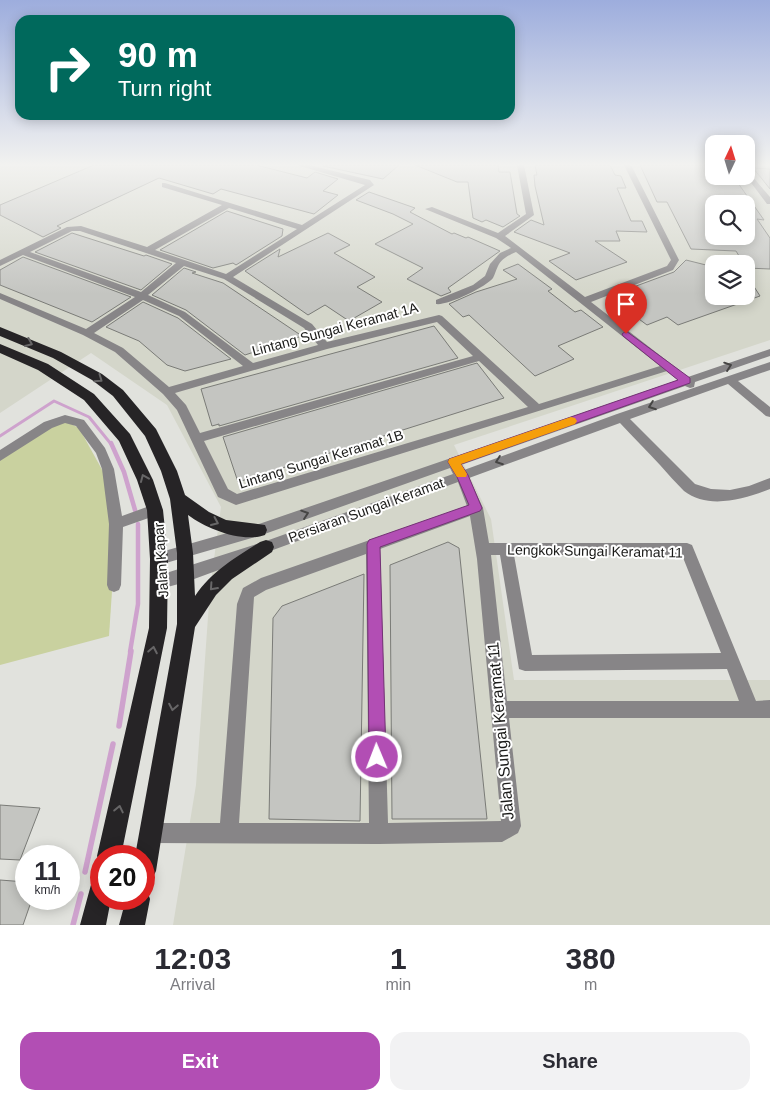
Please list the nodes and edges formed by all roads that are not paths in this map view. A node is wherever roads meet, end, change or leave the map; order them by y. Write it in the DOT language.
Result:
graph roads {
  1 [pos="222,208"];
  2 [pos="238,208"];
  3 [pos="334,208"];
  4 [pos="529,208"];
  5 [pos="649,208"];
  6 [pos="429,209"];
  7 [pos="303,228"];
  8 [pos="499,236"];
  9 [pos="517,248"];
  10 [pos="148,250"];
  11 [pos="22,252"];
  12 [pos="183,262"];
  13 [pos="0,263"];
  14 [pos="226,277"];
  15 [pos="0,296"];
  16 [pos="142,296"];
  17 [pos="584,301"];
  18 [pos="439,302"];
  19 [pos="0,331"];
  20 [pos="87,333"];
  21 [pos="325,346"];
  22 [pos="0,348"];
  23 [pos="770,352"];
  24 [pos="481,357"];
  25 [pos="770,366"];
  26 [pos="252,367"];
  27 [pos="668,367"];
  28 [pos="729,379"];
  29 [pos="686,381"];
  30 [pos="698,390"];
  31 [pos="168,391"];
  32 [pos="537,409"];
  33 [pos="768,411"];
  34 [pos="621,417"];
  35 [pos="197,439"];
  36 [pos="0,456"];
  37 [pos="458,468"];
  38 [pos="770,483"];
  39 [pos="178,499"];
  40 [pos="476,508"];
  41 [pos="155,510"];
  42 [pos="116,524"];
  43 [pos="259,530"];
  44 [pos="373,544"];
  45 [pos="266,547"];
  46 [pos="482,549"];
  47 [pos="506,549"];
  48 [pos="185,553"];
  49 [pos="159,559"];
  50 [pos="186,575"];
  51 [pos="160,582"];
  52 [pos="114,585"];
  53 [pos="186,624"];
  54 [pos="732,661"];
  55 [pos="751,709"];
  56 [pos="770,709"];
  57 [pos="501,710"];
  58 [pos="229,831"];
  59 [pos="150,833"];
  60 [pos="379,834"];
  61 [pos="111,845"];
  62 [pos="148,845"];
  63 [pos="96,910"];
  64 [pos="135,910"];
  65 [pos="93,925"];
  66 [pos="132,925"];
  1 -- 10 [label="street"];
  2 -- 7 [label="street"];
  3 -- 7 [label="street"];
  4 -- 8 [label="street"];
  5 -- 17 [label="street"];
  6 -- 8 [label="street"];
  7 -- 14 [label="street"];
  8 -- 9 [label="street"];
  9 -- 17 [label="street"];
  9 -- 18 [label="street"];
  10 -- 11 [label="street"];
  10 -- 12 [label="street"];
  11 -- 13 [label="street"];
  11 -- 16 [label="street"];
  12 -- 14 [label="street"];
  12 -- 16 [label="street"];
  14 -- 21 [label="street"];
  15 -- 20 [label="street, Lintang Sungai Keramat 1B"];
  16 -- 20 [label="street"];
  16 -- 26 [label="street"];
  17 -- 27 [label="street"];
  19 -- 39 [label="highway, Jalan Kapar, one-way"];
  20 -- 31 [label="street, Lintang Sungai Keramat 1B"];
  21 -- 24 [label="street, Lintang Sungai Keramat 1A"];
  21 -- 26 [label="street, Lintang Sungai Keramat 1A"];
  41 -- 22 [label="highway, Jalan Kapar, one-way"];
  29 -- 23 [label="street, Persiaran Sungai Keramat, one-way"];
  24 -- 32 [label="street, Lintang Sungai Keramat 1A"];
  24 -- 35 [label="street"];
  25 -- 28 [label="street, Persiaran Sungai Keramat"];
  26 -- 31 [label="street, Lintang Sungai Keramat 1A"];
  27 -- 29 [label="street"];
  27 -- 32 [label="street, Lintang Sungai Keramat 1B"];
  28 -- 30 [label="street, Persiaran Sungai Keramat"];
  28 -- 33 [label="street"];
  29 -- 30 [label="street"];
  29 -- 37 [label="street, Persiaran Sungai Keramat"];
  30 -- 34 [label="street, Persiaran Sungai Keramat, one-way"];
  31 -- 35 [label="street, Lintang Sungai Keramat 1B"];
  32 -- 35 [label="street, Lintang Sungai Keramat 1B"];
  34 -- 37 [label="street, Persiaran Sungai Keramat, one-way"];
  34 -- 38 [label="street"];
  36 -- 42 [label="street"];
  37 -- 40 [label="street, Jalan Sungai Keramat 11"];
  43 -- 37 [label="street, Persiaran Sungai Keramat, one-way"];
  37 -- 45 [label="street, Persiaran Sungai Keramat"];
  39 -- 43 [label="highway, one-way"];
  39 -- 48 [label="highway, Jalan Kapar"];
  40 -- 44 [label="street"];
  40 -- 46 [label="street, Jalan Sungai Keramat 11"];
  41 -- 42 [label="street"];
  41 -- 49 [label="highway, Jalan Kapar"];
  42 -- 52 [label="street"];
  43 -- 48 [label="street, Persiaran Sungai Keramat"];
  44 -- 58 [label="street"];
  44 -- 60 [label="street"];
  45 -- 50 [label="street, Persiaran Sungai Keramat"];
  45 -- 53 [label="highway, one-way"];
  46 -- 47 [label="street, Lengkok Sungai Keramat 11"];
  46 -- 57 [label="street, Jalan Sungai Keramat 11"];
  47 -- 54 [label="street, Lengkok Sungai Keramat 11"];
  47 -- 54 [label="street"];
  48 -- 49 [label="street, Persiaran Sungai Keramat"];
  48 -- 50 [label="highway, Jalan Kapar"];
  49 -- 51 [label="highway, Jalan Kapar"];
  50 -- 51 [label="street, Persiaran Sungai Keramat"];
  50 -- 53 [label="highway, Jalan Kapar"];
  61 -- 51 [label="highway, Jalan Kapar, one-way"];
  53 -- 59 [label="highway, Jalan Kapar, one-way"];
  54 -- 55 [label="street, Lengkok Sungai Keramat 11"];
  55 -- 56 [label="street"];
  55 -- 57 [label="street"];
  57 -- 60 [label="street, Jalan Sungai Keramat 11"];
  58 -- 59 [label="street, Jalan Sungai Keramat 11"];
  58 -- 60 [label="street, Jalan Sungai Keramat 11"];
  59 -- 62 [label="highway, Jalan Kapar"];
  63 -- 65 [label="highway"];
  64 -- 66 [label="highway"];
}
